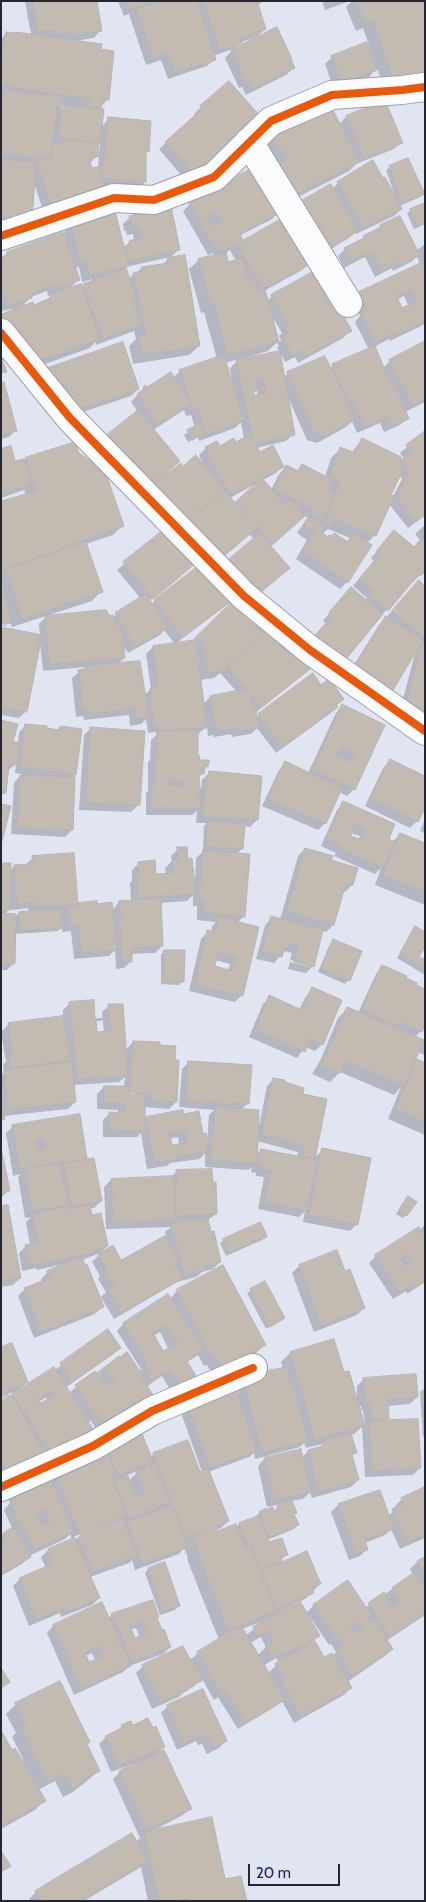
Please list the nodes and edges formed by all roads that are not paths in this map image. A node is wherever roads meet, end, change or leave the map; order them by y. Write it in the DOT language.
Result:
graph roads {
  1 [pos="425,87"];
  2 [pos="249,142"];
  3 [pos="1,236"];
  4 [pos="348,303"];
  5 [pos="1,333"];
  6 [pos="425,731"];
  7 [pos="253,1368"];
  8 [pos="1,1487"];
  1 -- 2 [label="street"];
  2 -- 3 [label="street"];
  2 -- 4 [label="street"];
  5 -- 6 [label="street"];
  7 -- 8 [label="street"];
}
